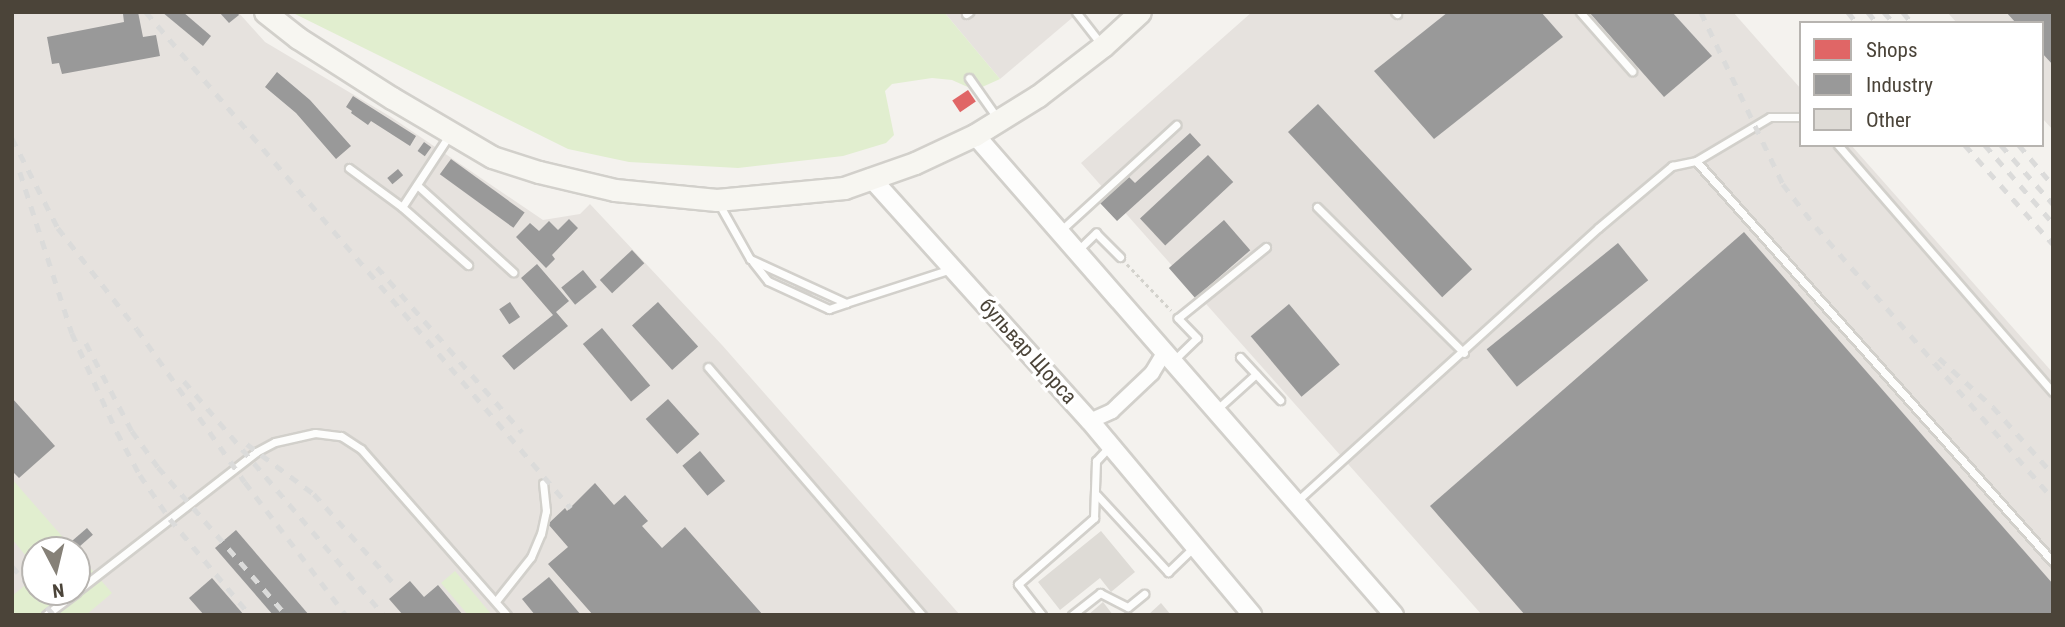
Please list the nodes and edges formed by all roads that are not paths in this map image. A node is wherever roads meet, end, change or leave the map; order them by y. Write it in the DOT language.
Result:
graph roads {
  1 [pos="265,12"];
  2 [pos="1076,12"];
  3 [pos="1140,12"];
  4 [pos="1580,12"];
  5 [pos="1103,46"];
  6 [pos="1632,71"];
  7 [pos="968,78"];
  8 [pos="1799,117"];
  9 [pos="999,120"];
  10 [pos="1176,125"];
  11 [pos="451,134"];
  12 [pos="975,135"];
  13 [pos="1840,147"];
  14 [pos="1696,160"];
  15 [pos="349,168"];
  16 [pos="871,178"];
  17 [pos="417,185"];
  18 [pos="718,201"];
  19 [pos="402,207"];
  20 [pos="1317,207"];
  21 [pos="1059,232"];
  22 [pos="1266,247"];
  23 [pos="1076,252"];
  24 [pos="1120,257"];
  25 [pos="750,259"];
  26 [pos="468,265"];
  27 [pos="954,268"];
  28 [pos="513,272"];
  29 [pos="846,303"];
  30 [pos="1464,353"];
  31 [pos="1168,357"];
  32 [pos="1240,357"];
  33 [pos="708,367"];
  34 [pos="1256,374"];
  35 [pos="2053,392"];
  36 [pos="1280,400"];
  37 [pos="1215,411"];
  38 [pos="1090,421"];
  39 [pos="1110,446"];
  40 [pos="543,483"];
  41 [pos="1097,495"];
  42 [pos="1297,501"];
  43 [pos="1194,548"];
  44 [pos="2053,562"];
  45 [pos="91,580"];
  46 [pos="1144,594"];
  47 [pos="496,601"];
  48 [pos="507,615"];
  49 [pos="922,615"];
  50 [pos="1042,615"];
  51 [pos="1072,615"];
  52 [pos="1252,615"];
  53 [pos="1394,615"];
  1 -- 11 [label="main road"];
  2 -- 5 [label="lane"];
  3 -- 5 [label="main road"];
  4 -- 6 [label="lane"];
  5 -- 9 [label="main road"];
  7 -- 9 [label="lane"];
  8 -- 14 [label="lane"];
  9 -- 12 [label="main road"];
  10 -- 21 [label="lane"];
  11 -- 17 [label="lane"];
  11 -- 18 [label="main road"];
  12 -- 16 [label="main road"];
  12 -- 21 [label="street"];
  13 -- 35 [label="lane"];
  14 -- 30 [label="lane"];
  14 -- 44 [label="lane"];
  15 -- 19 [label="lane"];
  16 -- 18 [label="main road"];
  16 -- 27 [label="street, бульвар Щорса"];
  17 -- 19 [label="lane"];
  17 -- 28 [label="lane"];
  18 -- 25 [label="lane"];
  19 -- 26 [label="lane"];
  20 -- 30 [label="lane"];
  21 -- 23 [label="street"];
  22 -- 31 [label="lane"];
  23 -- 24 [label="lane"];
  23 -- 31 [label="street"];
  25 -- 29 [label="lane"];
  25 -- 29 [label="lane"];
  27 -- 29 [label="lane"];
  27 -- 38 [label="street, бульвар Щорса"];
  30 -- 42 [label="lane"];
  31 -- 37 [label="street"];
  31 -- 38 [label="street"];
  32 -- 34 [label="lane"];
  33 -- 49 [label="lane"];
  34 -- 36 [label="lane"];
  34 -- 37 [label="lane"];
  37 -- 42 [label="street"];
  38 -- 39 [label="street, бульвар Щорса"];
  39 -- 41 [label="lane"];
  39 -- 43 [label="street, бульвар Щорса"];
  40 -- 47 [label="lane"];
  41 -- 43 [label="lane"];
  41 -- 50 [label="lane"];
  42 -- 53 [label="street"];
  43 -- 52 [label="street, бульвар Щорса"];
  45 -- 47 [label="lane"];
  46 -- 51 [label="lane"];
  47 -- 48 [label="lane"];
}
